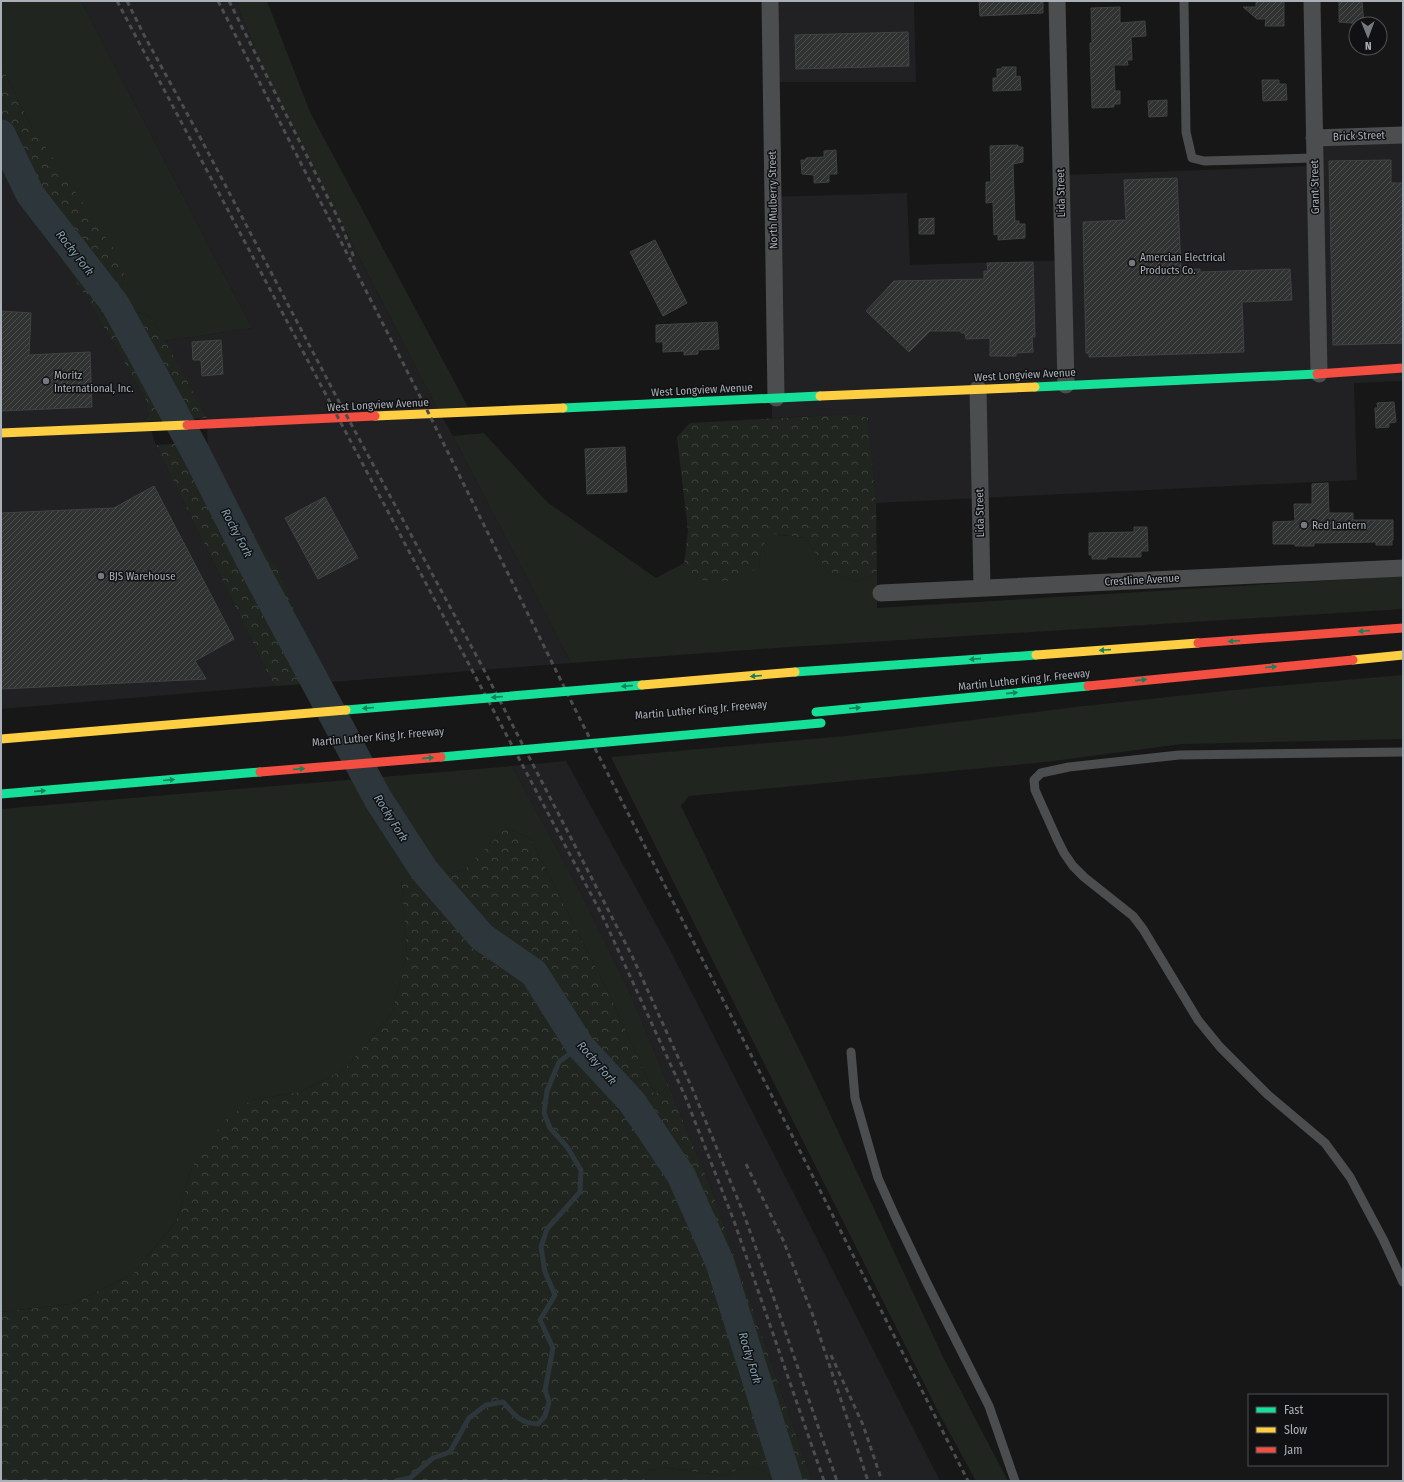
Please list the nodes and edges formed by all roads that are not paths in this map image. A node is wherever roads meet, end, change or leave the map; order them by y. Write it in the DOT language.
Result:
graph roads {
  1 [pos="770,1"];
  2 [pos="1057,1"];
  3 [pos="1184,1"];
  4 [pos="1312,1"];
  5 [pos="1403,135"];
  6 [pos="1314,138"];
  7 [pos="1314,158"];
  8 [pos="1403,368"];
  9 [pos="1319,374"];
  10 [pos="1066,385"];
  11 [pos="978,389"];
  12 [pos="776,398"];
  13 [pos="1,433"];
  14 [pos="1403,568"];
  15 [pos="982,588"];
  16 [pos="881,593"];
  17 [pos="1403,628"];
  18 [pos="1403,655"];
  19 [pos="837,660"];
  20 [pos="883,665"];
  21 [pos="946,700"];
  22 [pos="812,712"];
  23 [pos="848,718"];
  24 [pos="824,722"];
  25 [pos="1,739"];
  26 [pos="1403,752"];
  27 [pos="1,794"];
  28 [pos="851,1052"];
  29 [pos="1403,1282"];
  30 [pos="1015,1481"];
  1 -- 12 [label="street, North Mulberry Street"];
  2 -- 10 [label="street, Lida Street"];
  3 -- 7 [label="lane"];
  4 -- 6 [label="street, Grant Street"];
  5 -- 6 [label="street, Brick Street"];
  6 -- 7 [label="street, Grant Street"];
  7 -- 9 [label="street, Grant Street"];
  8 -- 9 [label="main road, West Longview Avenue"];
  9 -- 10 [label="main road, West Longview Avenue"];
  10 -- 11 [label="main road, West Longview Avenue"];
  11 -- 12 [label="main road, West Longview Avenue"];
  11 -- 15 [label="street, Lida Street"];
  12 -- 13 [label="main road, West Longview Avenue"];
  14 -- 15 [label="street, Crestline Avenue"];
  15 -- 16 [label="street, Crestline Avenue"];
  17 -- 20 [label="main road, Martin Luther King Jr. Freeway, one-way"];
  21 -- 18 [label="main road, Martin Luther King Jr. Freeway, one-way"];
  19 -- 20 [label="main road"];
  20 -- 25 [label="main road, Martin Luther King Jr. Freeway, one-way, bridge"];
  22 -- 21 [label="main road, Martin Luther King Jr. Freeway, one-way"];
  21 -- 23 [label="main road"];
  27 -- 24 [label="main road, one-way, bridge"];
  26 -- 29 [label="lane"];
  28 -- 30 [label="lane"];
}
